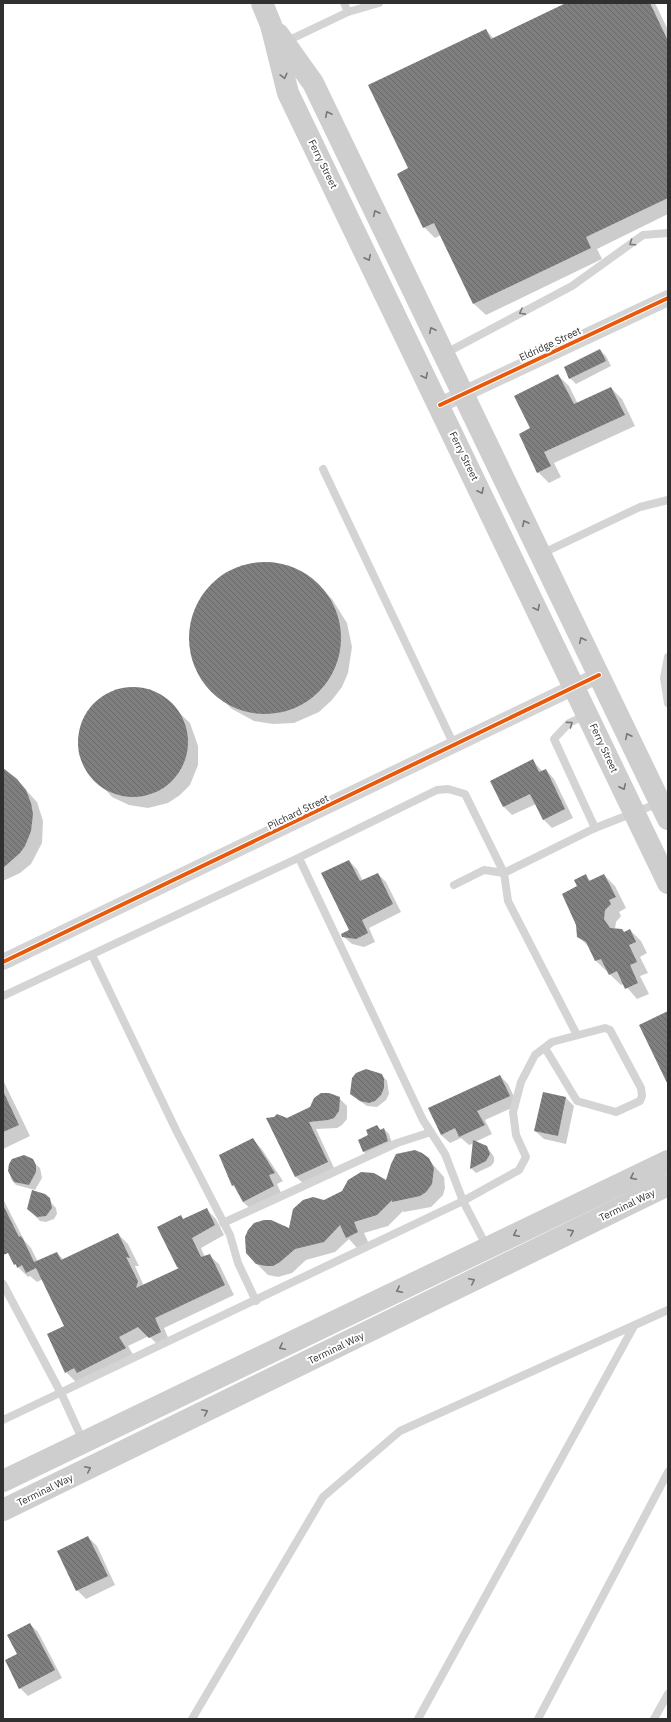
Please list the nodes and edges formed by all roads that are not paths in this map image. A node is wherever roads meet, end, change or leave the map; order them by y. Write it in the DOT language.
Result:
graph roads {
  1 [pos="262,3"];
  2 [pos="344,3"];
  3 [pos="379,3"];
  4 [pos="348,12"];
  5 [pos="271,25"];
  6 [pos="284,42"];
  7 [pos="668,233"];
  8 [pos="668,298"];
  9 [pos="444,354"];
  10 [pos="463,394"];
  11 [pos="440,405"];
  12 [pos="323,469"];
  13 [pos="668,500"];
  14 [pos="541,555"];
  15 [pos="668,657"];
  16 [pos="599,675"];
  17 [pos="575,687"];
  18 [pos="668,703"];
  19 [pos="588,714"];
  20 [pos="454,746"];
  21 [pos="664,811"];
  22 [pos="635,812"];
  23 [pos="595,828"];
  24 [pos="299,858"];
  25 [pos="504,873"];
  26 [pos="668,882"];
  27 [pos="454,885"];
  28 [pos="92,955"];
  29 [pos="3,962"];
  30 [pos="3,996"];
  31 [pos="577,1035"];
  32 [pos="545,1048"];
  33 [pos="431,1132"];
  34 [pos="668,1160"];
  35 [pos="668,1185"];
  36 [pos="463,1201"];
  37 [pos="223,1223"];
  38 [pos="493,1258"];
  39 [pos="3,1284"];
  40 [pos="256,1301"];
  41 [pos="668,1310"];
  42 [pos="634,1326"];
  43 [pos="61,1393"];
  44 [pos="3,1420"];
  45 [pos="84,1442"];
  46 [pos="668,1472"];
  47 [pos="3,1481"];
  48 [pos="3,1510"];
  49 [pos="668,1694"];
  50 [pos="192,1719"];
  51 [pos="418,1719"];
  52 [pos="538,1719"];
  53 [pos="654,1719"];
  1 -- 5 [label="main road, Ferry Street"];
  2 -- 4 [label="lane"];
  3 -- 4 [label="lane"];
  4 -- 6 [label="lane"];
  5 -- 6 [label="main road, Ferry Street"];
  5 -- 11 [label="main road, Ferry Street, one-way"];
  9 -- 6 [label="main road, Ferry Street, one-way"];
  7 -- 9 [label="lane, one-way"];
  8 -- 10 [label="street, Eldridge Street"];
  9 -- 10 [label="main road, Ferry Street"];
  10 -- 11 [label="street, Eldridge Street"];
  14 -- 10 [label="main road, Ferry Street, one-way"];
  11 -- 17 [label="main road, Ferry Street, one-way"];
  12 -- 20 [label="lane"];
  13 -- 14 [label="lane"];
  16 -- 14 [label="main road, Ferry Street, one-way"];
  15 -- 18 [label="lane"];
  16 -- 17 [label="street, Pilchard Street"];
  21 -- 16 [label="main road, Ferry Street, one-way"];
  17 -- 19 [label="main road, Ferry Street"];
  17 -- 20 [label="street, Pilchard Street"];
  19 -- 22 [label="main road, Ferry Street, one-way"];
  23 -- 19 [label="lane, one-way"];
  20 -- 29 [label="street, Pilchard Street"];
  21 -- 22 [label="lane"];
  22 -- 23 [label="lane"];
  22 -- 26 [label="main road, Ferry Street"];
  23 -- 25 [label="lane"];
  24 -- 25 [label="lane"];
  24 -- 28 [label="lane"];
  24 -- 33 [label="lane"];
  25 -- 27 [label="lane"];
  25 -- 31 [label="lane"];
  28 -- 30 [label="lane"];
  28 -- 37 [label="lane"];
  31 -- 32 [label="lane"];
  31 -- 32 [label="lane"];
  32 -- 36 [label="lane"];
  33 -- 36 [label="lane"];
  33 -- 37 [label="lane"];
  34 -- 38 [label="main road, Terminal Way, one-way"];
  38 -- 35 [label="main road, Terminal Way, one-way"];
  36 -- 38 [label="lane"];
  36 -- 40 [label="lane"];
  37 -- 40 [label="lane"];
  38 -- 45 [label="main road, Terminal Way, one-way"];
  48 -- 38 [label="main road, Terminal Way, one-way"];
  39 -- 43 [label="lane"];
  40 -- 43 [label="lane"];
  41 -- 42 [label="lane"];
  42 -- 50 [label="lane"];
  42 -- 51 [label="lane"];
  43 -- 44 [label="lane"];
  43 -- 45 [label="lane"];
  45 -- 47 [label="main road, Terminal Way"];
  46 -- 52 [label="lane"];
  49 -- 53 [label="lane"];
}
